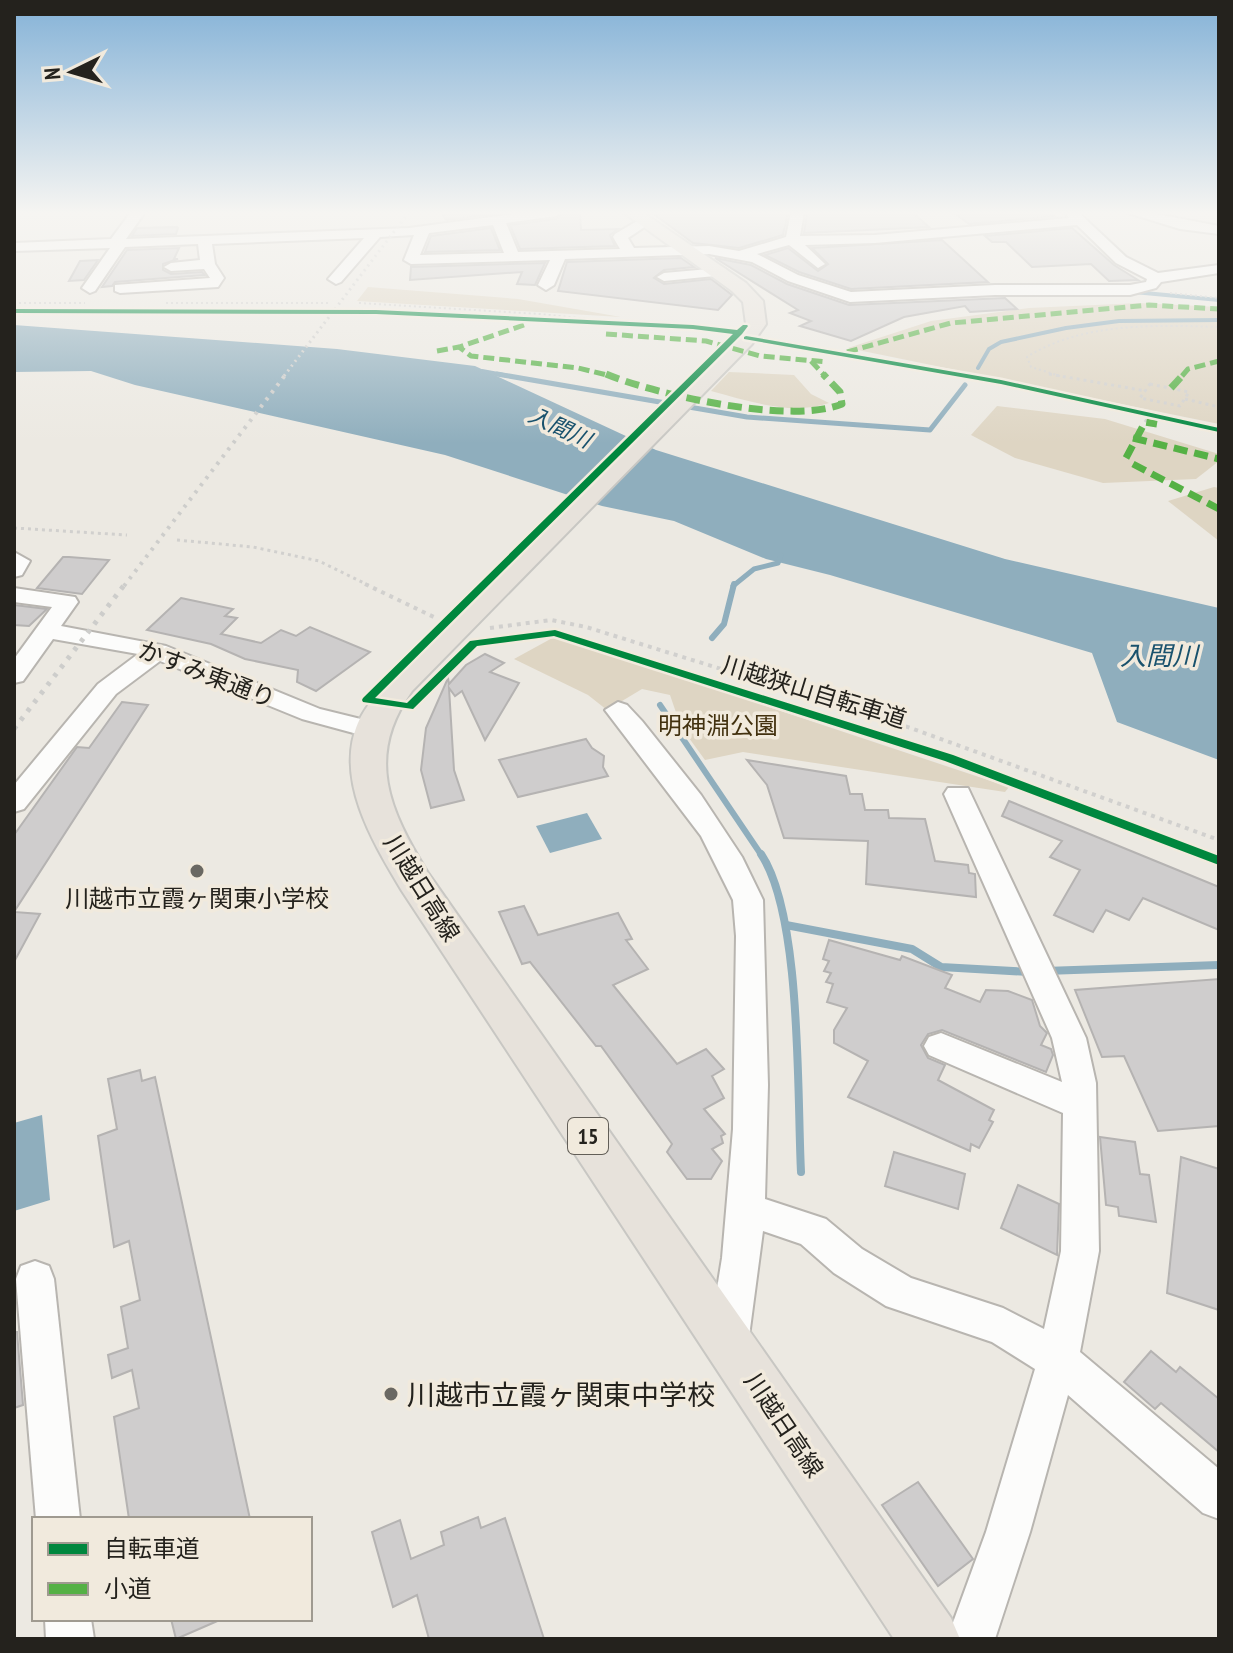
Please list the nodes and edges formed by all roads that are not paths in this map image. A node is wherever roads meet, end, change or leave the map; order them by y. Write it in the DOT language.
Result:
graph roads {
  1 [pos="740,289"];
  2 [pos="826,289"];
  3 [pos="1018,289"];
  4 [pos="14,558"];
  5 [pos="14,570"];
  6 [pos="14,595"];
  7 [pos="49,631"];
  8 [pos="158,651"];
  9 [pos="14,676"];
  10 [pos="618,710"];
  11 [pos="372,730"];
  12 [pos="958,794"];
  13 [pos="14,803"];
  14 [pos="941,1046"];
  15 [pos="1080,1105"];
  16 [pos="748,1210"];
  17 [pos="35,1279"];
  18 [pos="728,1344"];
  19 [pos="1058,1360"];
  20 [pos="1219,1497"];
  21 [pos="58,1517"];
  22 [pos="930,1639"];
  23 [pos="971,1639"];
  1 -- 11 [label="main road"];
  2 -- 3 [label="street"];
  4 -- 5 [label="street"];
  6 -- 7 [label="street"];
  7 -- 8 [label="street, かすみ東通り"];
  7 -- 9 [label="street"];
  8 -- 11 [label="street, かすみ東通り"];
  8 -- 13 [label="street"];
  10 -- 16 [label="street"];
  11 -- 18 [label="main road, 川越日高線 / 15"];
  12 -- 15 [label="street"];
  14 -- 15 [label="street"];
  15 -- 19 [label="street"];
  16 -- 18 [label="street"];
  16 -- 19 [label="street"];
  17 -- 21 [label="street"];
  18 -- 22 [label="main road, 川越日高線 / 15"];
  19 -- 20 [label="street"];
  19 -- 23 [label="street"];
}
